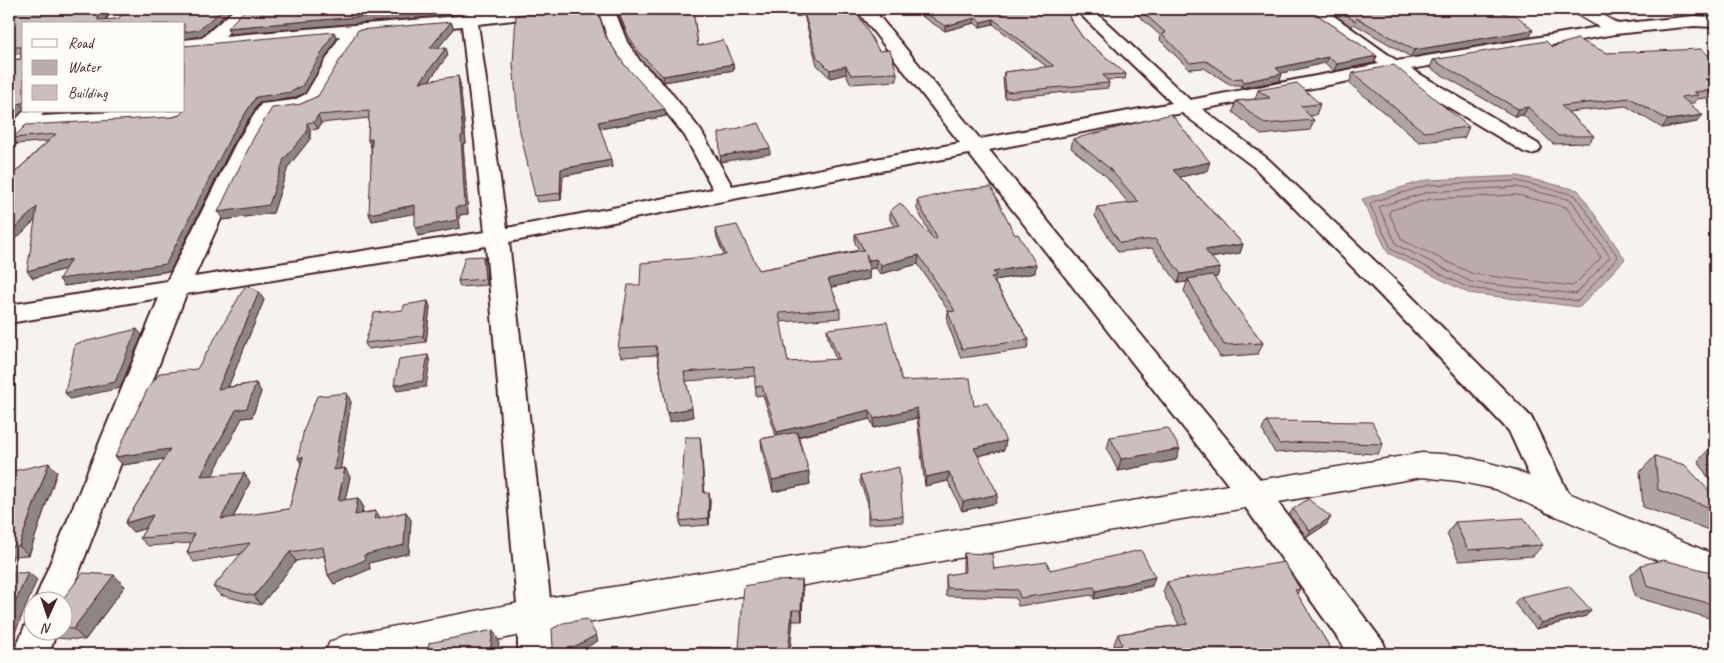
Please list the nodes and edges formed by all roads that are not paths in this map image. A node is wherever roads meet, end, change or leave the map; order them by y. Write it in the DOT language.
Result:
graph roads {
  1 [pos="124,9"];
  2 [pos="244,9"];
  3 [pos="567,9"];
  4 [pos="606,9"];
  5 [pos="864,9"];
  6 [pos="1083,9"];
  7 [pos="1313,9"];
  8 [pos="1581,9"];
  9 [pos="468,14"];
  10 [pos="1693,15"];
  11 [pos="113,22"];
  12 [pos="1715,22"];
  13 [pos="1615,29"];
  14 [pos="353,30"];
  15 [pos="207,43"];
  16 [pos="185,45"];
  17 [pos="22,59"];
  18 [pos="9,60"];
  19 [pos="1394,67"];
  20 [pos="1187,107"];
  21 [pos="176,115"];
  22 [pos="30,117"];
  23 [pos="9,139"];
  24 [pos="975,146"];
  25 [pos="1531,148"];
  26 [pos="726,194"];
  27 [pos="497,236"];
  28 [pos="176,288"];
  29 [pos="9,314"];
  30 [pos="1252,492"];
  31 [pos="1557,503"];
  32 [pos="1715,570"];
  33 [pos="56,590"];
  34 [pos="534,616"];
  35 [pos="36,640"];
  36 [pos="31,654"];
  37 [pos="343,654"];
  38 [pos="536,654"];
  39 [pos="1370,654"];
  1 -- 11 [label="street"];
  2 -- 15 [label="street"];
  3 -- 9 [label="street"];
  4 -- 26 [label="street"];
  5 -- 24 [label="street"];
  6 -- 20 [label="street"];
  7 -- 19 [label="street"];
  8 -- 13 [label="street"];
  9 -- 14 [label="street"];
  9 -- 27 [label="street"];
  10 -- 12 [label="street"];
  10 -- 13 [label="street"];
  13 -- 19 [label="street"];
  14 -- 15 [label="street"];
  14 -- 28 [label="street"];
  15 -- 16 [label="street"];
  17 -- 18 [label="street"];
  19 -- 20 [label="street"];
  19 -- 25 [label="street"];
  20 -- 24 [label="street"];
  20 -- 31 [label="street"];
  21 -- 22 [label="street"];
  22 -- 23 [label="street"];
  24 -- 26 [label="street"];
  24 -- 30 [label="street"];
  26 -- 27 [label="street"];
  27 -- 28 [label="street"];
  27 -- 34 [label="street"];
  28 -- 29 [label="street"];
  28 -- 33 [label="street"];
  30 -- 31 [label="street"];
  30 -- 34 [label="street"];
  30 -- 39 [label="street"];
  31 -- 32 [label="street"];
  34 -- 37 [label="street"];
  34 -- 38 [label="street"];
  35 -- 36 [label="street"];
}
